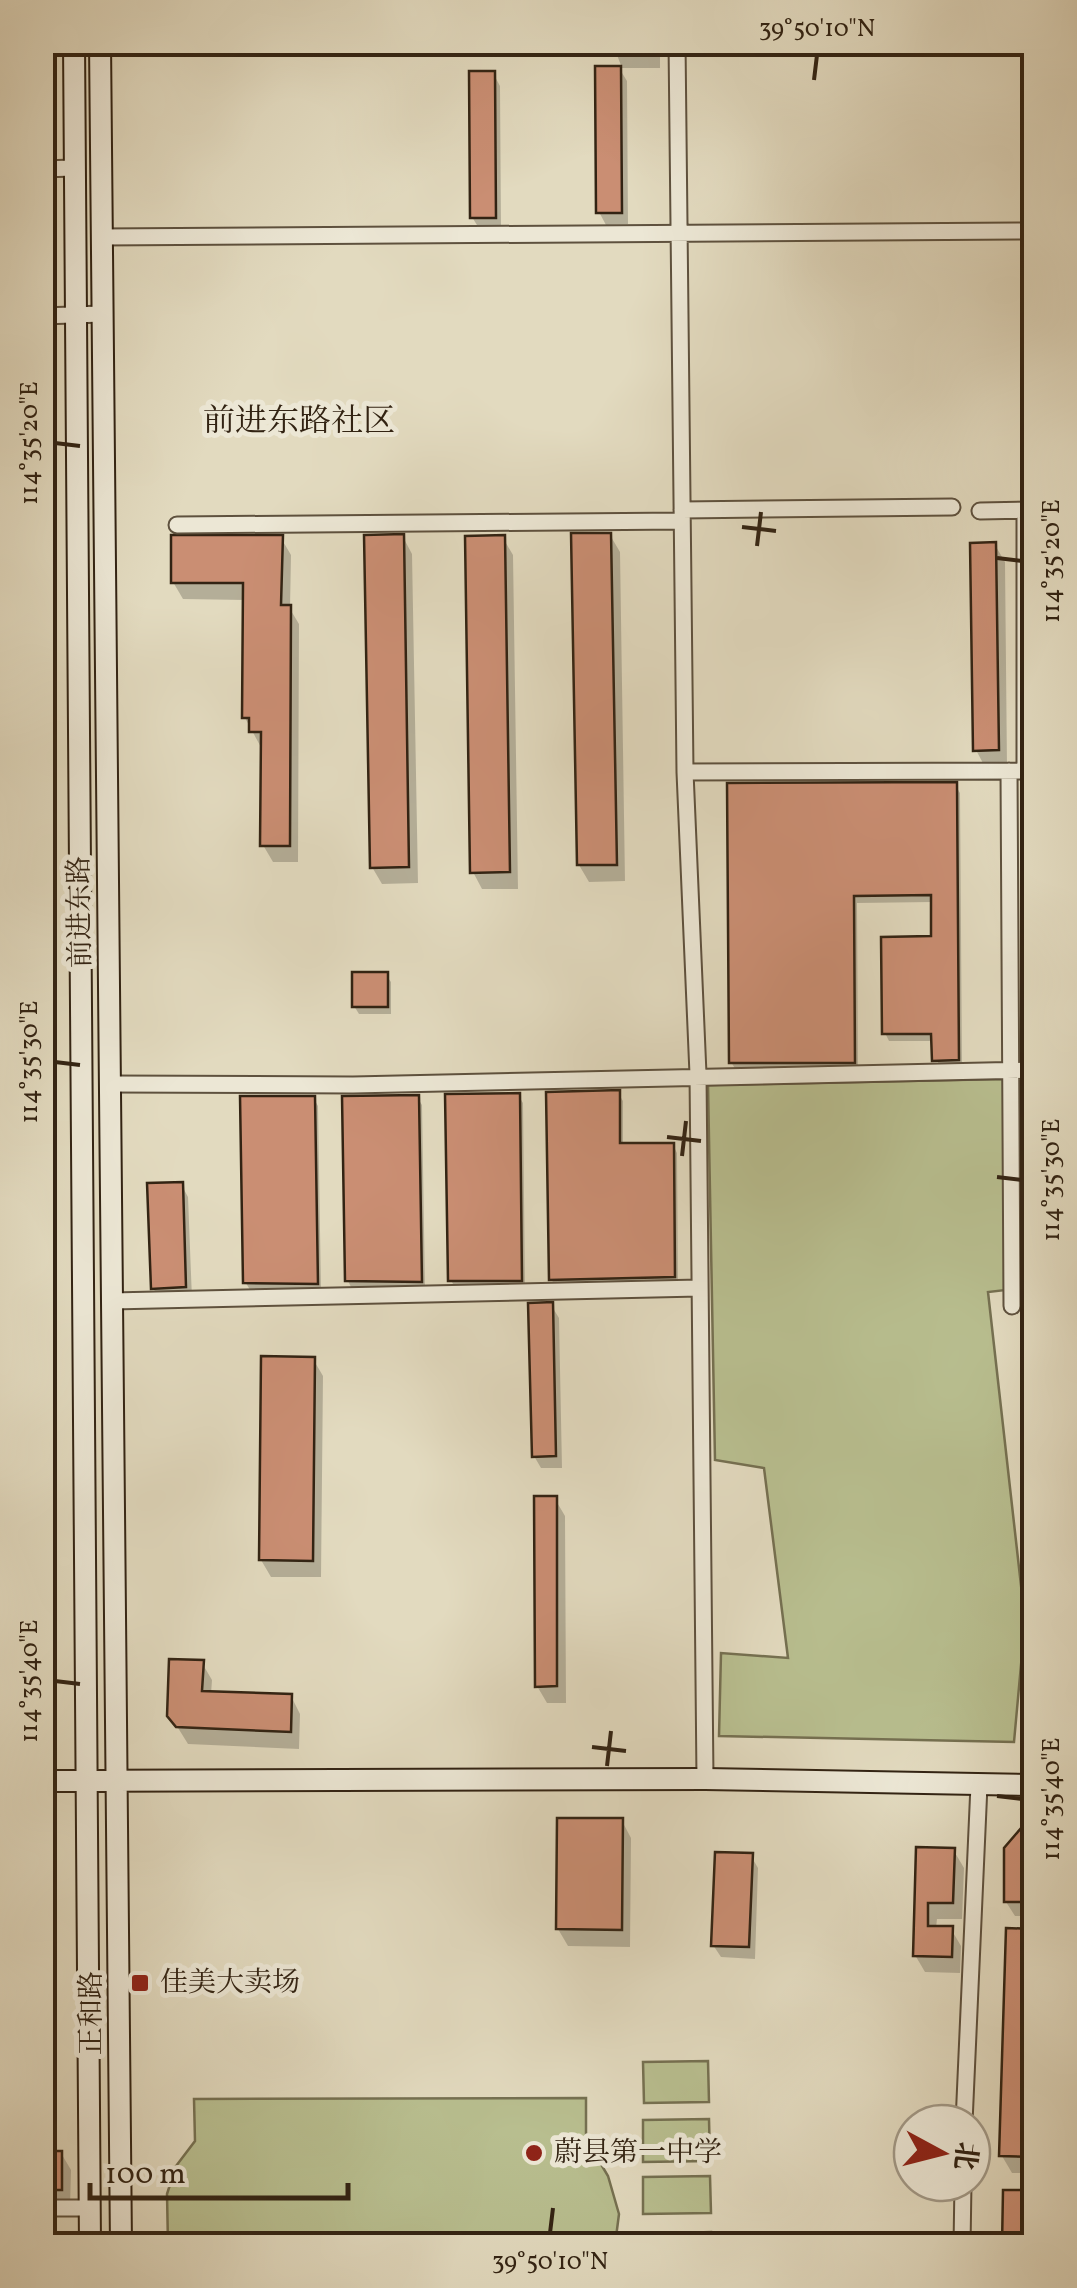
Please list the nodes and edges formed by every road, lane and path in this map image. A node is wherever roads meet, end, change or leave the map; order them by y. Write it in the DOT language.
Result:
graph roads {
  1 [pos="74,42"];
  2 [pos="100,42"];
  3 [pos="677,42"];
  4 [pos="73,168"];
  5 [pos="42,169"];
  6 [pos="1034,230"];
  7 [pos="679,233"];
  8 [pos="102,237"];
  9 [pos="102,314"];
  10 [pos="74,315"];
  11 [pos="42,316"];
  12 [pos="952,508"];
  13 [pos="1030,510"];
  14 [pos="980,511"];
  15 [pos="682,516"];
  16 [pos="178,525"];
  17 [pos="1023,771"];
  18 [pos="685,772"];
  19 [pos="1010,1070"];
  20 [pos="1034,1070"];
  21 [pos="698,1074"];
  22 [pos="110,1084"];
  23 [pos="699,1288"];
  24 [pos="112,1301"];
  25 [pos="1012,1306"];
  26 [pos="705,1779"];
  27 [pos="42,1781"];
  28 [pos="116,1781"];
  29 [pos="86,1782"];
  30 [pos="979,1785"];
  31 [pos="1034,1786"];
  32 [pos="965,2103"];
  33 [pos="962,2203"];
  34 [pos="42,2208"];
  35 [pos="90,2208"];
  36 [pos="90,2246"];
  37 [pos="121,2246"];
  38 [pos="962,2246"];
  1 -- 4 [label="main road, 前进东路"];
  2 -- 8 [label="main road, 前进东路"];
  3 -- 7 [label="street"];
  4 -- 5 [label="street"];
  4 -- 10 [label="main road, 前进东路"];
  6 -- 7 [label="street"];
  7 -- 8 [label="street"];
  7 -- 15 [label="street"];
  8 -- 9 [label="main road, 前进东路"];
  9 -- 10 [label="street"];
  9 -- 22 [label="main road, 前进东路"];
  10 -- 11 [label="street"];
  10 -- 29 [label="main road, 前进东路"];
  12 -- 15 [label="street"];
  13 -- 14 [label="street"];
  13 -- 17 [label="street"];
  15 -- 16 [label="street"];
  15 -- 18 [label="street"];
  17 -- 18 [label="street"];
  17 -- 19 [label="street"];
  18 -- 21 [label="street"];
  19 -- 20 [label="street"];
  19 -- 21 [label="street"];
  19 -- 25 [label="street"];
  21 -- 22 [label="street"];
  21 -- 23 [label="street"];
  22 -- 24 [label="main road, 前进东路"];
  23 -- 24 [label="street"];
  23 -- 26 [label="street"];
  24 -- 28 [label="main road, 前进东路"];
  26 -- 28 [label="main road"];
  26 -- 30 [label="main road"];
  27 -- 29 [label="main road"];
  28 -- 29 [label="main road"];
  28 -- 37 [label="main road, 正和路"];
  29 -- 35 [label="main road, 正和路"];
  30 -- 31 [label="main road"];
  30 -- 32 [label="street"];
  33 -- 38 [label="street"];
  34 -- 35 [label="street"];
  35 -- 36 [label="main road, 正和路"];
}
